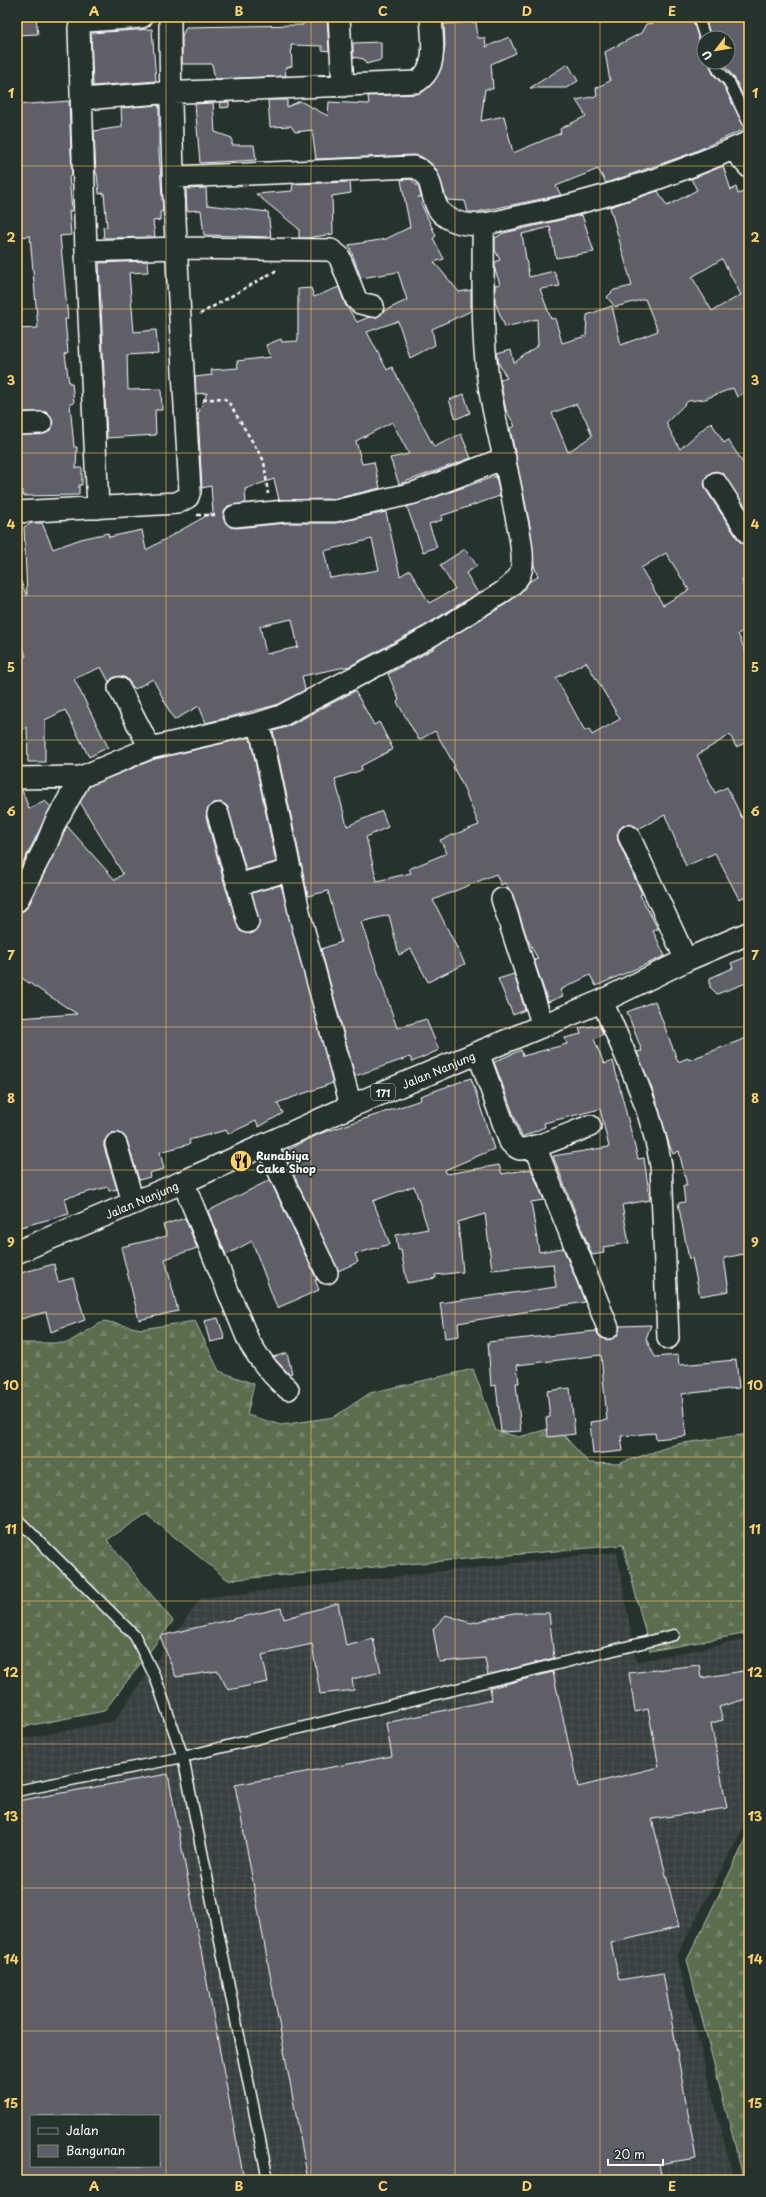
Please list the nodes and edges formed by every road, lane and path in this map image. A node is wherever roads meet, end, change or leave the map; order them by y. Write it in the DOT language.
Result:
graph roads {
  1 [pos="141,17"];
  2 [pos="170,17"];
  3 [pos="339,17"];
  4 [pos="431,17"];
  5 [pos="698,17"];
  6 [pos="702,30"];
  7 [pos="719,70"];
  8 [pos="344,86"];
  9 [pos="170,93"];
  10 [pos="82,99"];
  11 [pos="749,124"];
  12 [pos="741,146"];
  13 [pos="749,167"];
  14 [pos="174,176"];
  15 [pos="483,224"];
  16 [pos="176,248"];
  17 [pos="86,251"];
  18 [pos="279,268"];
  19 [pos="373,306"];
  20 [pos="180,326"];
  21 [pos="185,403"];
  22 [pos="41,423"];
  23 [pos="17,424"];
  24 [pos="505,458"];
  25 [pos="716,483"];
  26 [pos="177,503"];
  27 [pos="98,508"];
  28 [pos="17,512"];
  29 [pos="269,512"];
  30 [pos="235,516"];
  31 [pos="749,534"];
  32 [pos="119,688"];
  33 [pos="259,723"];
  34 [pos="150,748"];
  35 [pos="81,777"];
  36 [pos="17,778"];
  37 [pos="218,814"];
  38 [pos="629,836"];
  39 [pos="291,870"];
  40 [pos="237,885"];
  41 [pos="502,899"];
  42 [pos="17,901"];
  43 [pos="248,922"];
  44 [pos="749,933"];
  45 [pos="686,960"];
  46 [pos="602,1001"];
  47 [pos="543,1026"];
  48 [pos="478,1053"];
  49 [pos="351,1106"];
  50 [pos="590,1126"];
  51 [pos="116,1144"];
  52 [pos="266,1144"];
  53 [pos="536,1146"];
  54 [pos="182,1182"];
  55 [pos="133,1202"];
  56 [pos="17,1252"];
  57 [pos="327,1273"];
  58 [pos="608,1328"];
  59 [pos="668,1338"];
  60 [pos="288,1389"];
  61 [pos="17,1519"];
  62 [pos="674,1635"];
  63 [pos="183,1757"];
  64 [pos="17,1791"];
  65 [pos="268,2180"];
  1 -- 10 [label="street"];
  2 -- 9 [label="street"];
  3 -- 8 [label="street"];
  4 -- 8 [label="street"];
  5 -- 6 [label="lane"];
  7 -- 11 [label="lane"];
  8 -- 9 [label="street"];
  9 -- 10 [label="street"];
  9 -- 14 [label="street"];
  10 -- 17 [label="street"];
  12 -- 13 [label="street"];
  12 -- 15 [label="street"];
  14 -- 15 [label="street"];
  14 -- 16 [label="street"];
  15 -- 24 [label="street"];
  16 -- 17 [label="street"];
  16 -- 19 [label="street"];
  16 -- 20 [label="street"];
  17 -- 27 [label="street"];
  18 -- 20 [label="path"];
  20 -- 21 [label="street"];
  21 -- 26 [label="street"];
  21 -- 29 [label="path"];
  22 -- 23 [label="street"];
  24 -- 29 [label="street"];
  24 -- 33 [label="street"];
  25 -- 31 [label="street"];
  26 -- 27 [label="street"];
  26 -- 30 [label="path"];
  27 -- 28 [label="street"];
  29 -- 30 [label="street"];
  32 -- 34 [label="street"];
  33 -- 34 [label="street"];
  33 -- 39 [label="street"];
  34 -- 35 [label="street"];
  35 -- 36 [label="street"];
  35 -- 42 [label="street"];
  37 -- 40 [label="street"];
  38 -- 45 [label="street"];
  39 -- 40 [label="street"];
  39 -- 49 [label="street"];
  40 -- 43 [label="street"];
  41 -- 47 [label="street"];
  44 -- 45 [label="main road, Jalan Nanjung / 171"];
  45 -- 46 [label="main road, Jalan Nanjung / 171"];
  46 -- 47 [label="main road, Jalan Nanjung / 171"];
  46 -- 59 [label="street"];
  47 -- 48 [label="main road, Jalan Nanjung / 171"];
  48 -- 49 [label="main road, Jalan Nanjung / 171"];
  48 -- 53 [label="street"];
  49 -- 52 [label="main road, Jalan Nanjung / 171"];
  50 -- 53 [label="street"];
  51 -- 55 [label="street"];
  52 -- 54 [label="main road, Jalan Nanjung / 171"];
  52 -- 57 [label="street"];
  53 -- 58 [label="street"];
  54 -- 55 [label="main road, Jalan Nanjung / 171"];
  54 -- 60 [label="street"];
  55 -- 56 [label="main road, Jalan Nanjung / 171"];
  61 -- 63 [label="lane"];
  62 -- 63 [label="lane"];
  63 -- 64 [label="lane"];
  63 -- 65 [label="lane"];
}
